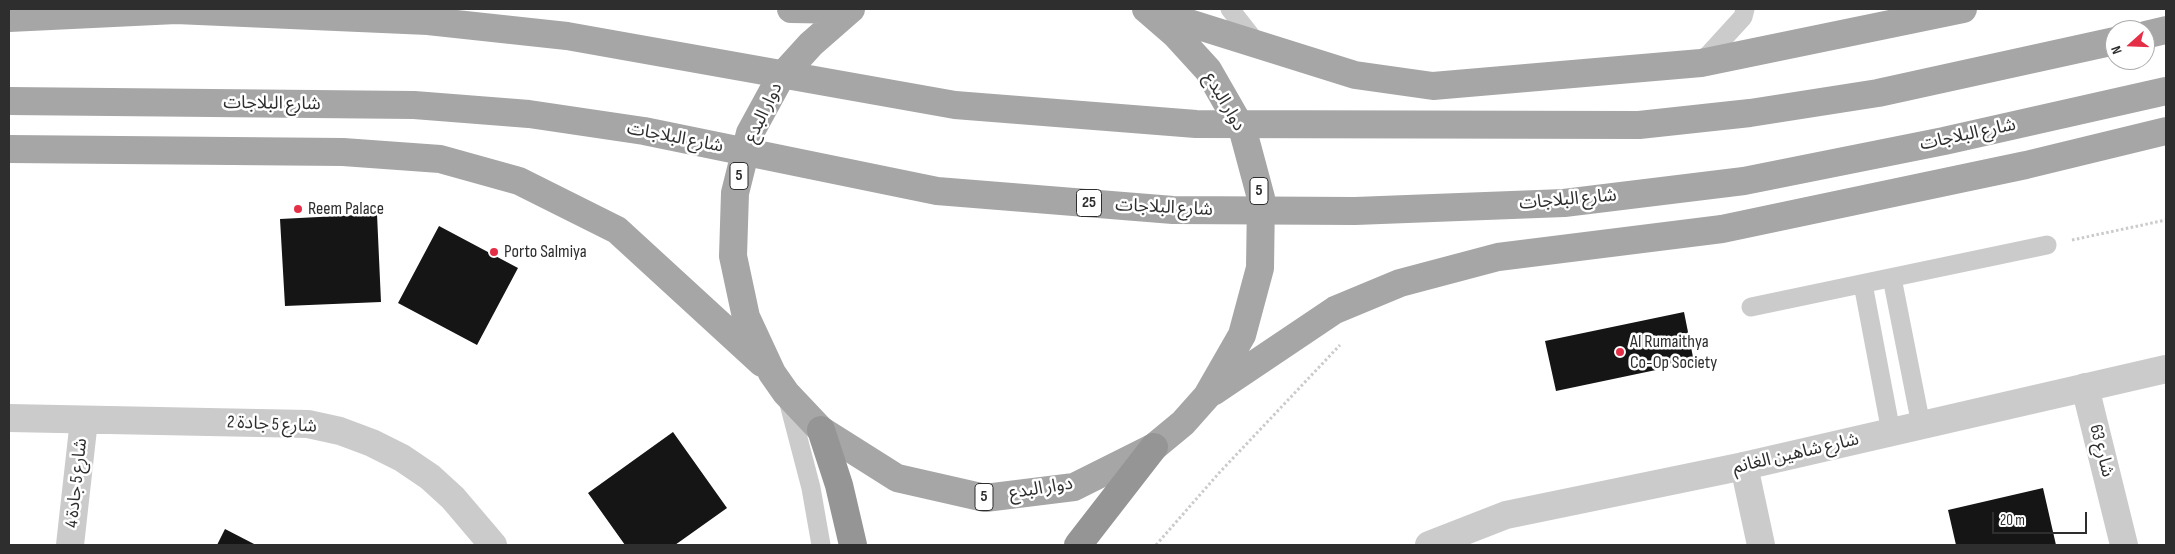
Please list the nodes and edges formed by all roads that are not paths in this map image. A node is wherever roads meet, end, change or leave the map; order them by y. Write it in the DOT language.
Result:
graph roads {
  1 [pos="850,9"];
  2 [pos="1230,9"];
  3 [pos="1745,9"];
  4 [pos="1963,9"];
  5 [pos="805,10"];
  6 [pos="1147,10"];
  7 [pos="9,18"];
  8 [pos="2105,43"];
  9 [pos="1259,47"];
  10 [pos="1700,63"];
  11 [pos="2166,91"];
  12 [pos="9,101"];
  13 [pos="2166,131"];
  14 [pos="9,149"];
  15 [pos="2047,246"];
  16 [pos="1892,278"];
  17 [pos="1863,284"];
  18 [pos="1751,307"];
  19 [pos="2166,369"];
  20 [pos="779,383"];
  21 [pos="2085,387"];
  22 [pos="1207,396"];
  23 [pos="9,418"];
  24 [pos="84,420"];
  25 [pos="1921,425"];
  26 [pos="821,430"];
  27 [pos="1891,432"];
  28 [pos="1154,447"];
  29 [pos="1744,466"];
  30 [pos="70,545"];
  31 [pos="493,545"];
  32 [pos="821,545"];
  33 [pos="853,545"];
  34 [pos="1078,545"];
  35 [pos="1429,545"];
  36 [pos="1761,545"];
  37 [pos="2124,545"];
  1 -- 5 [label="main road"];
  1 -- 20 [label="main road, دوار البدع / 5"];
  2 -- 9 [label="lane"];
  3 -- 10 [label="lane"];
  4 -- 10 [label="main road"];
  6 -- 9 [label="main road"];
  6 -- 22 [label="main road, دوار البدع / 5"];
  7 -- 8 [label="main road, bridge"];
  9 -- 10 [label="main road"];
  11 -- 12 [label="main road, شارع البلاجات / 25, bridge"];
  13 -- 22 [label="main road"];
  14 -- 20 [label="main road"];
  15 -- 16 [label="lane"];
  16 -- 17 [label="lane"];
  16 -- 25 [label="lane"];
  17 -- 18 [label="lane"];
  17 -- 27 [label="lane"];
  19 -- 21 [label="street, شارع شاهين الغانم"];
  20 -- 26 [label="main road, دوار البدع / 5"];
  20 -- 32 [label="lane"];
  21 -- 25 [label="street, شارع شاهين الغانم"];
  21 -- 37 [label="street, شارع 63"];
  22 -- 28 [label="main road, دوار البدع / 5"];
  23 -- 24 [label="street, شارع 5 جادة 2"];
  24 -- 30 [label="street, شارع 5 جادة 4"];
  24 -- 31 [label="street, شارع 5 جادة 2"];
  25 -- 27 [label="street, شارع شاهين الغانم"];
  26 -- 28 [label="main road, دوار البدع / 5"];
  26 -- 33 [label="highway, 5"];
  27 -- 29 [label="street, شارع شاهين الغانم"];
  28 -- 34 [label="highway, 5"];
  29 -- 35 [label="street, شارع شاهين الغانم"];
  29 -- 36 [label="street"];
}
